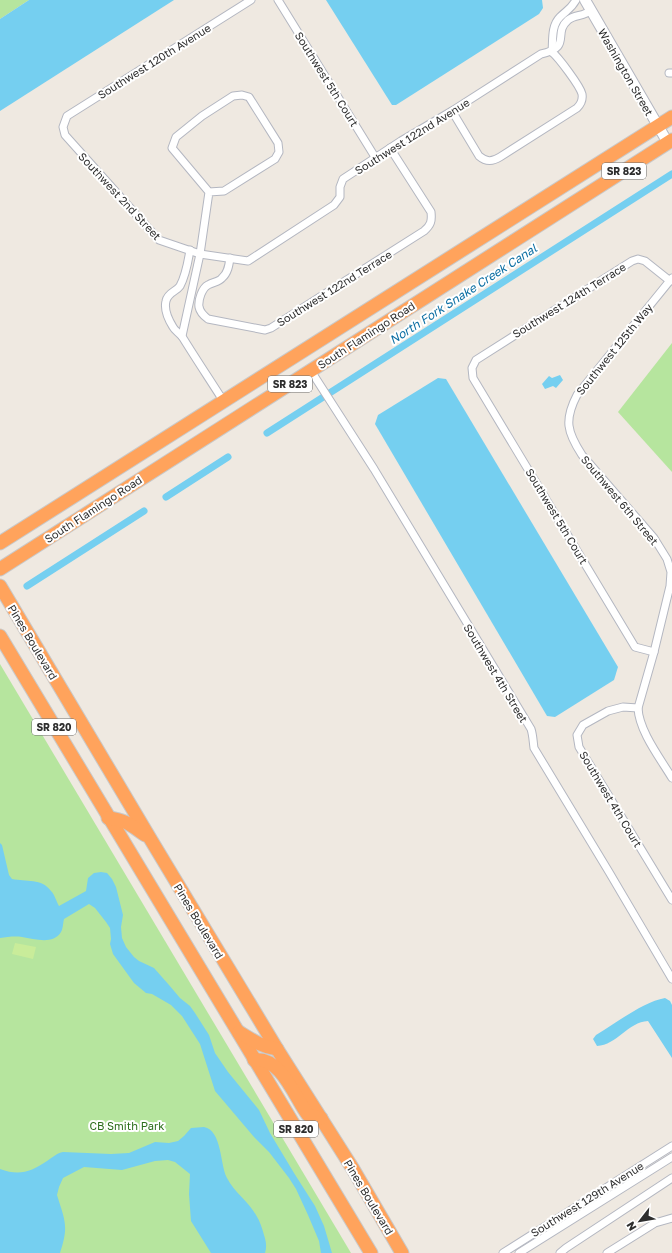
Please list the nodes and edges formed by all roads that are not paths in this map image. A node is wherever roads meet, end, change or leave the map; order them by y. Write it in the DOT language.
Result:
graph roads {
  1 [pos="251,0"];
  2 [pos="278,0"];
  3 [pos="576,0"];
  4 [pos="585,0"];
  5 [pos="591,10"];
  6 [pos="552,52"];
  7 [pos="452,111"];
  8 [pos="672,117"];
  9 [pos="658,126"];
  10 [pos="64,127"];
  11 [pos="670,142"];
  12 [pos="390,148"];
  13 [pos="375,158"];
  14 [pos="209,192"];
  15 [pos="190,250"];
  16 [pos="200,254"];
  17 [pos="230,258"];
  18 [pos="671,280"];
  19 [pos="182,336"];
  20 [pos="472,368"];
  21 [pos="311,371"];
  22 [pos="224,402"];
  23 [pos="568,426"];
  24 [pos="139,479"];
  25 [pos="0,543"];
  26 [pos="0,569"];
  27 [pos="0,586"];
  28 [pos="0,636"];
  29 [pos="654,652"];
  30 [pos="638,708"];
  31 [pos="672,778"];
  32 [pos="108,818"];
  33 [pos="151,840"];
  34 [pos="672,900"];
  35 [pos="672,979"];
  36 [pos="236,1030"];
  37 [pos="277,1049"];
  38 [pos="254,1060"];
  39 [pos="321,1118"];
  40 [pos="672,1146"];
  41 [pos="672,1157"];
  42 [pos="672,1178"];
  43 [pos="672,1218"];
  44 [pos="371,1253"];
  45 [pos="402,1253"];
  46 [pos="503,1253"];
  47 [pos="519,1253"];
  48 [pos="560,1253"];
  49 [pos="607,1253"];
  1 -- 10 [label="street, Southwest 120th Avenue"];
  2 -- 13 [label="street, Southwest 5th Court"];
  3 -- 6 [label="street"];
  4 -- 5 [label="street, Washington Street"];
  5 -- 6 [label="street"];
  5 -- 9 [label="street, Washington Street"];
  6 -- 7 [label="street, Southwest 122nd Avenue"];
  6 -- 7 [label="street"];
  7 -- 12 [label="street, Southwest 122nd Avenue"];
  8 -- 9 [label="highway, South Flamingo Road / SR 823"];
  9 -- 11 [label="street, Washington Street"];
  9 -- 22 [label="highway, South Flamingo Road / SR 823"];
  10 -- 15 [label="street, Southwest 2nd Street"];
  11 -- 21 [label="highway, South Flamingo Road / SR 823"];
  12 -- 13 [label="street, Southwest 122nd Avenue"];
  12 -- 17 [label="street, Southwest 122nd Terrace"];
  13 -- 17 [label="street, Southwest 122nd Avenue"];
  14 -- 14 [label="street"];
  14 -- 16 [label="street"];
  15 -- 16 [label="street, Southwest 2nd Street"];
  15 -- 19 [label="street"];
  16 -- 17 [label="street, Southwest 122nd Avenue"];
  16 -- 19 [label="street"];
  18 -- 20 [label="street, Southwest 124th Terrace"];
  18 -- 23 [label="street, Southwest 125th Way"];
  19 -- 22 [label="street"];
  20 -- 29 [label="street, Southwest 5th Court"];
  21 -- 24 [label="highway, South Flamingo Road / SR 823"];
  21 -- 35 [label="street, Southwest 4th Street"];
  22 -- 24 [label="highway"];
  22 -- 25 [label="highway, South Flamingo Road / SR 823"];
  23 -- 29 [label="street, Southwest 6th Street"];
  24 -- 26 [label="highway, South Flamingo Road / SR 823"];
  27 -- 33 [label="highway, Pines Boulevard / SR 820"];
  28 -- 32 [label="highway, SR 820"];
  29 -- 30 [label="street, Southwest 6th Street"];
  30 -- 31 [label="street, Southwest 6th Street"];
  30 -- 34 [label="street, Southwest 4th Court"];
  32 -- 33 [label="highway"];
  32 -- 36 [label="highway, SR 820"];
  33 -- 37 [label="highway, Pines Boulevard / SR 820"];
  36 -- 37 [label="highway"];
  36 -- 38 [label="highway, SR 820"];
  37 -- 39 [label="highway, Pines Boulevard / SR 820"];
  38 -- 39 [label="highway"];
  38 -- 44 [label="highway, SR 820"];
  39 -- 45 [label="highway, Pines Boulevard / SR 820"];
  40 -- 46 [label="street, Southwest 129th Avenue"];
  41 -- 47 [label="street, Southwest 129th Avenue"];
  42 -- 48 [label="street"];
  43 -- 49 [label="street"];
}
